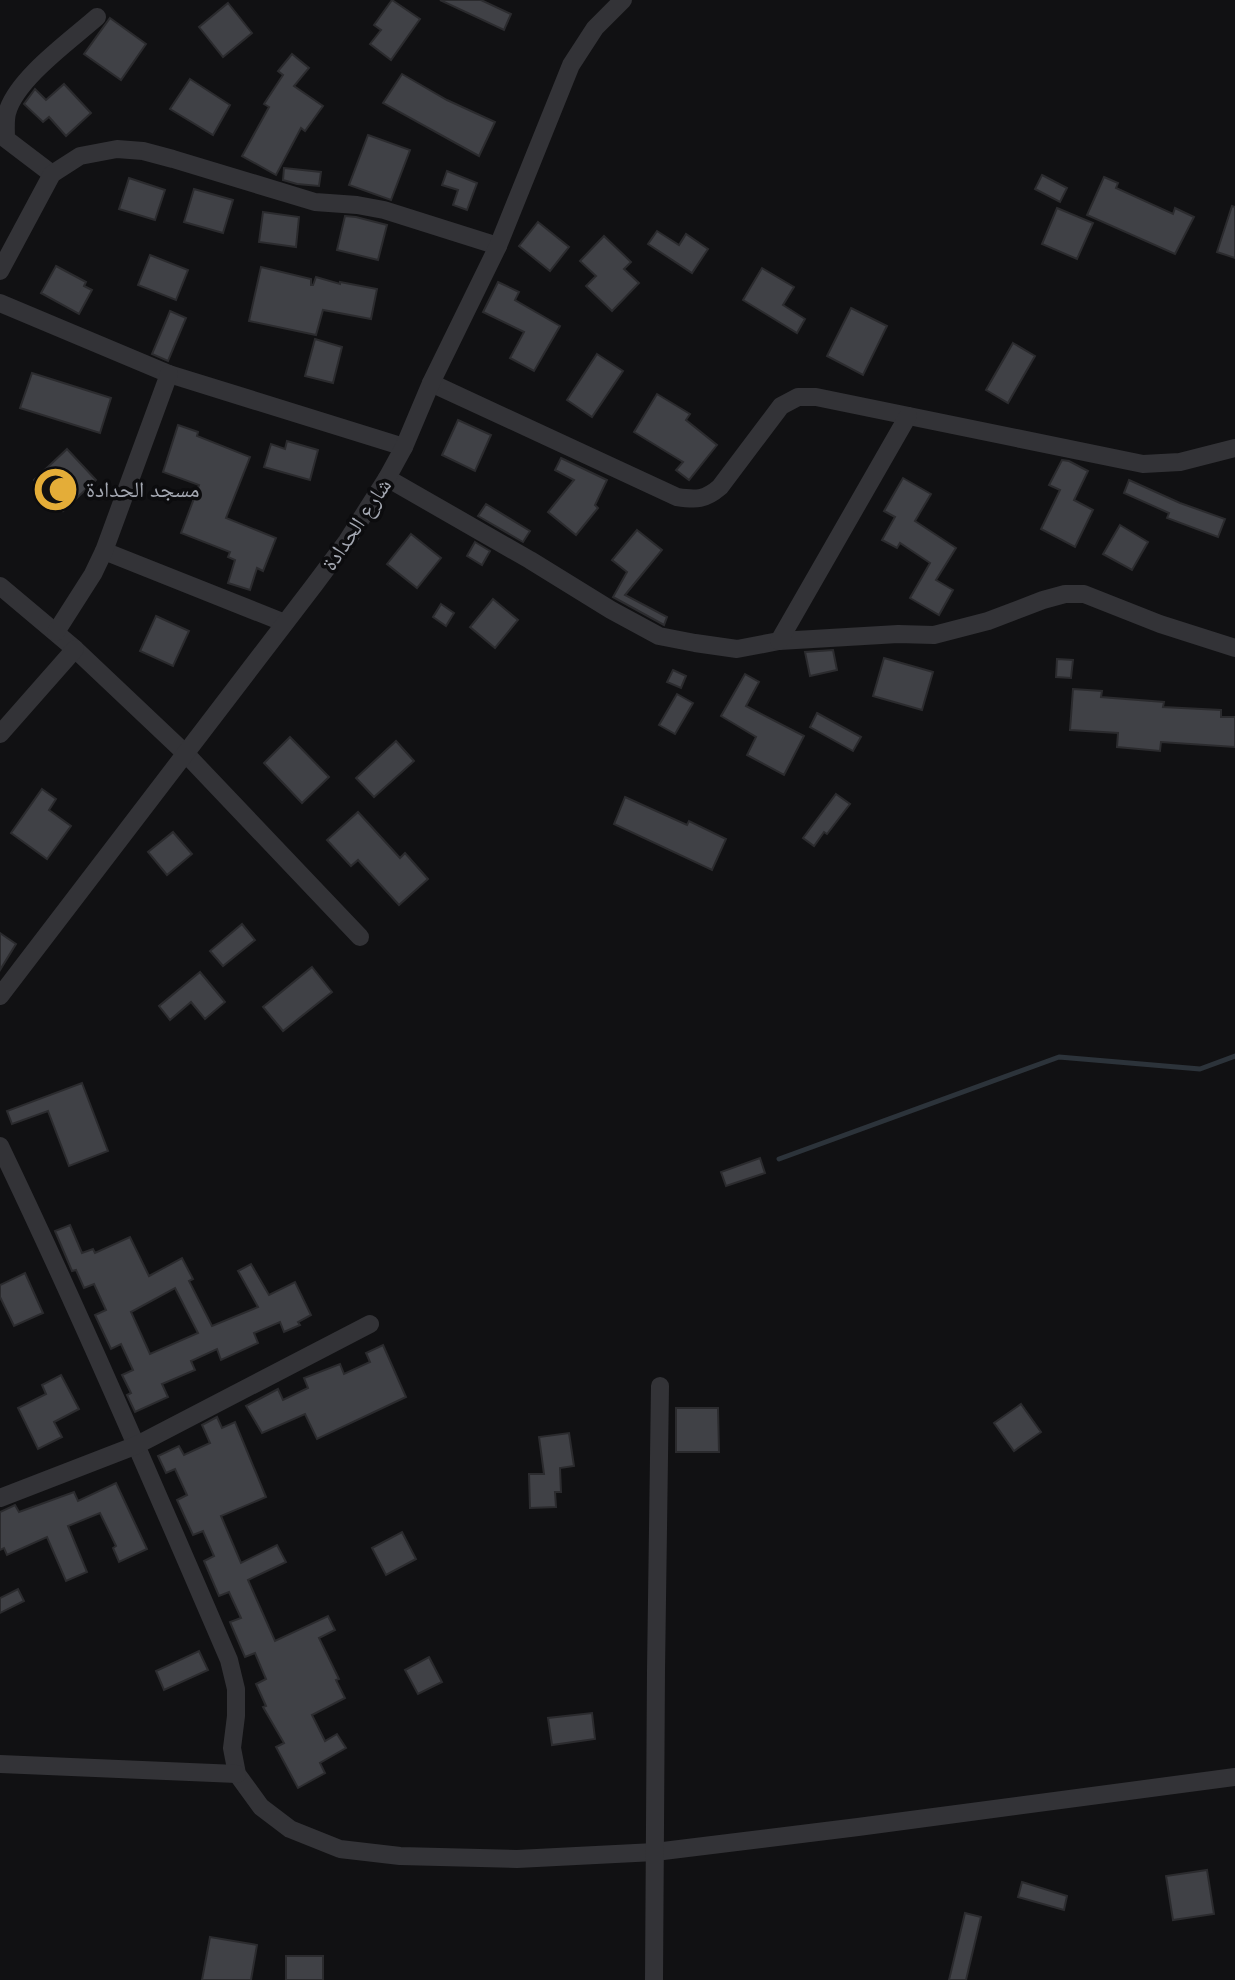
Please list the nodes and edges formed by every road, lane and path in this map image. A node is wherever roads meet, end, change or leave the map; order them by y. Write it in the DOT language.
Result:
graph roads {
  1 [pos="623,0"];
  2 [pos="97,17"];
  3 [pos="52,174"];
  4 [pos="498,246"];
  5 [pos="0,271"];
  6 [pos="0,303"];
  7 [pos="169,374"];
  8 [pos="431,383"];
  9 [pos="908,416"];
  10 [pos="404,447"];
  11 [pos="1235,448"];
  12 [pos="387,478"];
  13 [pos="104,551"];
  14 [pos="0,586"];
  15 [pos="285,623"];
  16 [pos="56,632"];
  17 [pos="779,641"];
  18 [pos="1235,648"];
  19 [pos="75,649"];
  20 [pos="0,734"];
  21 [pos="186,754"];
  22 [pos="360,937"];
  23 [pos="0,996"];
  24 [pos="0,1146"];
  25 [pos="370,1324"];
  26 [pos="660,1386"];
  27 [pos="137,1445"];
  28 [pos="0,1498"];
  29 [pos="0,1764"];
  30 [pos="237,1774"];
  31 [pos="1235,1777"];
  32 [pos="655,1852"];
  33 [pos="654,1980"];
  1 -- 4 [label="street, شارع الحدادة"];
  2 -- 3 [label="street"];
  3 -- 4 [label="street"];
  3 -- 5 [label="street"];
  4 -- 8 [label="street, شارع الحدادة"];
  6 -- 7 [label="street"];
  7 -- 10 [label="street"];
  7 -- 13 [label="street"];
  8 -- 9 [label="street"];
  8 -- 10 [label="street, شارع الحدادة"];
  9 -- 11 [label="street"];
  9 -- 17 [label="street"];
  10 -- 12 [label="street, شارع الحدادة"];
  12 -- 15 [label="street, شارع الحدادة"];
  12 -- 17 [label="street"];
  13 -- 15 [label="street"];
  13 -- 16 [label="street"];
  14 -- 16 [label="street"];
  15 -- 21 [label="street, شارع الحدادة"];
  16 -- 19 [label="street"];
  17 -- 18 [label="street"];
  19 -- 20 [label="street"];
  19 -- 21 [label="street"];
  21 -- 22 [label="street"];
  21 -- 23 [label="street, شارع الحدادة"];
  24 -- 27 [label="street"];
  25 -- 27 [label="street"];
  26 -- 32 [label="street"];
  27 -- 28 [label="street"];
  27 -- 30 [label="street"];
  29 -- 30 [label="street"];
  30 -- 32 [label="street"];
  31 -- 32 [label="street"];
  32 -- 33 [label="street"];
}
